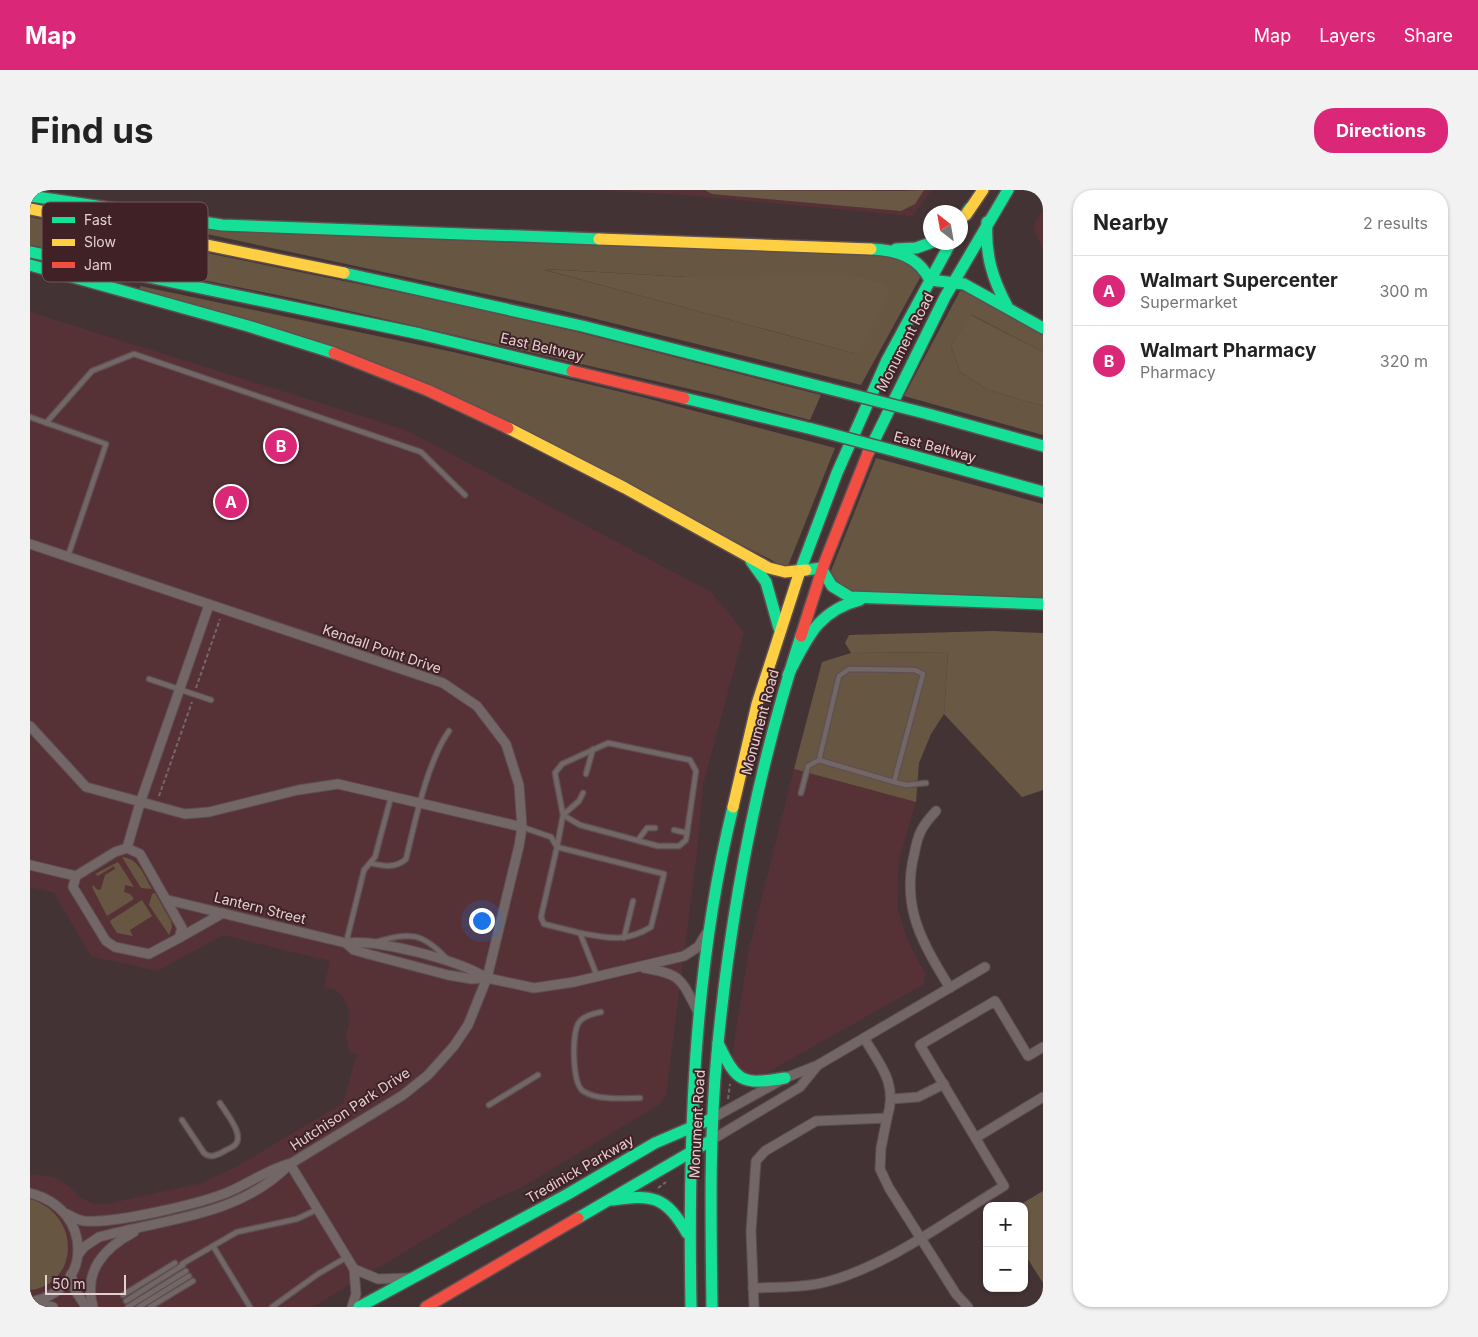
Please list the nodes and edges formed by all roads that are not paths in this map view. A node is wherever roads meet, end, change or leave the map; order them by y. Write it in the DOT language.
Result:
graph roads {
  1 [pos="983,190"];
  2 [pos="1008,190"];
  3 [pos="30,196"];
  4 [pos="70,202"];
  5 [pos="970,208"];
  6 [pos="968,210"];
  7 [pos="968,212"];
  8 [pos="988,222"];
  9 [pos="208,223"];
  10 [pos="208,245"];
  11 [pos="923,246"];
  12 [pos="887,250"];
  13 [pos="947,250"];
  14 [pos="930,280"];
  15 [pos="92,282"];
  16 [pos="173,282"];
  17 [pos="951,284"];
  18 [pos="1007,306"];
  19 [pos="1043,328"];
  20 [pos="30,417"];
  21 [pos="46,423"];
  22 [pos="1043,446"];
  23 [pos="1043,492"];
  24 [pos="465,495"];
  25 [pos="30,544"];
  26 [pos="746,555"];
  27 [pos="68,556"];
  28 [pos="821,568"];
  29 [pos="798,571"];
  30 [pos="866,598"];
  31 [pos="1043,604"];
  32 [pos="209,605"];
  33 [pos="779,628"];
  34 [pos="788,675"];
  35 [pos="148,678"];
  36 [pos="179,689"];
  37 [pos="211,700"];
  38 [pos="30,726"];
  39 [pos="449,731"];
  40 [pos="593,749"];
  41 [pos="819,760"];
  42 [pos="586,774"];
  43 [pos="894,782"];
  44 [pos="926,783"];
  45 [pos="582,793"];
  46 [pos="801,793"];
  47 [pos="392,796"];
  48 [pos="140,803"];
  49 [pos="420,803"];
  50 [pos="936,811"];
  51 [pos="563,815"];
  52 [pos="522,827"];
  53 [pos="655,828"];
  54 [pos="674,830"];
  55 [pos="687,833"];
  56 [pos="638,840"];
  57 [pos="557,847"];
  58 [pos="127,848"];
  59 [pos="370,863"];
  60 [pos="30,865"];
  61 [pos="76,876"];
  62 [pos="168,900"];
  63 [pos="633,901"];
  64 [pos="223,913"];
  65 [pos="709,930"];
  66 [pos="580,933"];
  67 [pos="179,938"];
  68 [pos="624,938"];
  69 [pos="346,943"];
  70 [pos="372,943"];
  71 [pos="449,962"];
  72 [pos="636,967"];
  73 [pos="985,967"];
  74 [pos="597,976"];
  75 [pos="487,978"];
  76 [pos="950,988"];
  77 [pos="601,1012"];
  78 [pos="698,1012"];
  79 [pos="864,1038"];
  80 [pos="717,1041"];
  81 [pos="1043,1047"];
  82 [pos="818,1065"];
  83 [pos="538,1075"];
  84 [pos="785,1078"];
  85 [pos="944,1084"];
  86 [pos="1043,1097"];
  87 [pos="640,1098"];
  88 [pos="892,1099"];
  89 [pos="220,1103"];
  90 [pos="489,1105"];
  91 [pos="886,1118"];
  92 [pos="711,1119"];
  93 [pos="182,1120"];
  94 [pos="690,1128"];
  95 [pos="977,1137"];
  96 [pos="710,1141"];
  97 [pos="690,1152"];
  98 [pos="290,1164"];
  99 [pos="30,1192"];
  100 [pos="605,1201"];
  101 [pos="318,1208"];
  102 [pos="67,1214"];
  103 [pos="141,1228"];
  104 [pos="688,1235"];
  105 [pos="920,1237"];
  106 [pos="213,1246"];
  107 [pos="78,1255"];
  108 [pos="347,1257"];
  109 [pos="175,1263"];
  110 [pos="354,1269"];
  111 [pos="186,1271"];
  112 [pos="71,1274"];
  113 [pos="190,1276"];
  114 [pos="412,1278"];
  115 [pos="193,1281"];
  116 [pos="753,1288"];
  117 [pos="123,1295"];
  118 [pos="126,1301"];
  119 [pos="31,1302"];
  120 [pos="54,1307"];
  121 [pos="86,1307"];
  122 [pos="93,1307"];
  123 [pos="128,1307"];
  124 [pos="139,1307"];
  125 [pos="150,1307"];
  126 [pos="250,1307"];
  127 [pos="272,1307"];
  128 [pos="352,1307"];
  129 [pos="360,1307"];
  130 [pos="426,1307"];
  131 [pos="691,1307"];
  132 [pos="712,1307"];
  133 [pos="754,1307"];
  134 [pos="968,1307"];
  1 -- 5 [label="main road"];
  2 -- 8 [label="main road, Monument Road"];
  3 -- 4 [label="main road"];
  5 -- 6 [label="main road"];
  5 -- 7 [label="main road"];
  8 -- 17 [label="main road, Monument Road"];
  8 -- 18 [label="main road"];
  9 -- 12 [label="main road"];
  10 -- 22 [label="main road, bridge"];
  11 -- 12 [label="main road"];
  12 -- 14 [label="main road"];
  13 -- 14 [label="main road, Monument Road"];
  14 -- 17 [label="main road"];
  14 -- 29 [label="main road, Monument Road"];
  15 -- 26 [label="main road"];
  16 -- 23 [label="main road, East Beltway, bridge"];
  17 -- 18 [label="main road"];
  17 -- 28 [label="main road, Monument Road"];
  18 -- 19 [label="main road"];
  20 -- 21 [label="lane"];
  21 -- 24 [label="lane"];
  21 -- 27 [label="lane"];
  25 -- 27 [label="street, Kendall Point Drive"];
  26 -- 29 [label="main road"];
  26 -- 33 [label="main road"];
  27 -- 32 [label="street, Kendall Point Drive"];
  28 -- 29 [label="main road"];
  28 -- 30 [label="main road"];
  28 -- 34 [label="main road, Monument Road"];
  29 -- 33 [label="main road, Monument Road"];
  30 -- 31 [label="main road"];
  30 -- 34 [label="main road"];
  32 -- 36 [label="street"];
  32 -- 52 [label="street, Kendall Point Drive"];
  33 -- 65 [label="main road, Monument Road"];
  34 -- 80 [label="main road, Monument Road"];
  35 -- 36 [label="lane"];
  36 -- 37 [label="lane"];
  36 -- 48 [label="street"];
  38 -- 48 [label="street"];
  39 -- 49 [label="lane"];
  40 -- 42 [label="lane"];
  40 -- 51 [label="lane"];
  40 -- 55 [label="lane"];
  41 -- 43 [label="lane"];
  41 -- 43 [label="lane"];
  41 -- 46 [label="lane"];
  43 -- 44 [label="lane"];
  45 -- 51 [label="lane"];
  47 -- 48 [label="street"];
  47 -- 49 [label="street"];
  47 -- 59 [label="lane"];
  48 -- 58 [label="street"];
  49 -- 52 [label="street"];
  49 -- 59 [label="lane"];
  50 -- 76 [label="street"];
  51 -- 56 [label="lane"];
  51 -- 57 [label="lane"];
  52 -- 57 [label="lane"];
  52 -- 75 [label="street, Kendall Point Drive"];
  53 -- 56 [label="lane"];
  54 -- 55 [label="lane"];
  55 -- 56 [label="lane"];
  57 -- 66 [label="lane"];
  57 -- 68 [label="lane"];
  58 -- 61 [label="street"];
  58 -- 62 [label="street"];
  59 -- 69 [label="lane"];
  60 -- 61 [label="street"];
  61 -- 67 [label="street"];
  62 -- 64 [label="street, Lantern Street"];
  62 -- 67 [label="street"];
  63 -- 68 [label="lane"];
  64 -- 67 [label="street"];
  64 -- 69 [label="street, Lantern Street"];
  65 -- 72 [label="street, Lantern Street"];
  65 -- 78 [label="main road, Monument Road"];
  66 -- 68 [label="lane"];
  66 -- 74 [label="lane"];
  69 -- 70 [label="street, Lantern Street"];
  69 -- 75 [label="street, Lantern Street"];
  70 -- 71 [label="street, Lantern Street"];
  70 -- 71 [label="lane"];
  71 -- 75 [label="street, Lantern Street"];
  72 -- 74 [label="street, Lantern Street"];
  72 -- 78 [label="street"];
  73 -- 76 [label="street, Tredinick Parkway"];
  74 -- 75 [label="street, Lantern Street"];
  75 -- 98 [label="street, Hutchison Park Drive"];
  76 -- 79 [label="street, Tredinick Parkway"];
  77 -- 87 [label="lane"];
  78 -- 94 [label="main road, Monument Road"];
  79 -- 82 [label="street, Tredinick Parkway"];
  79 -- 88 [label="street"];
  80 -- 84 [label="main road"];
  80 -- 92 [label="main road, Monument Road"];
  81 -- 85 [label="street"];
  82 -- 84 [label="street, Tredinick Parkway"];
  82 -- 96 [label="street, Tredinick Parkway"];
  83 -- 90 [label="lane"];
  84 -- 92 [label="street, Tredinick Parkway"];
  85 -- 88 [label="street"];
  85 -- 95 [label="street"];
  86 -- 95 [label="street"];
  88 -- 91 [label="street"];
  89 -- 93 [label="lane"];
  91 -- 105 [label="street"];
  91 -- 116 [label="street"];
  92 -- 94 [label="main road, Tredinick Parkway"];
  92 -- 96 [label="main road, Monument Road"];
  94 -- 97 [label="main road, Monument Road"];
  94 -- 114 [label="main road, Tredinick Parkway"];
  95 -- 105 [label="street"];
  96 -- 97 [label="main road, Tredinick Parkway"];
  96 -- 132 [label="main road, Monument Road"];
  97 -- 100 [label="main road, Tredinick Parkway"];
  97 -- 104 [label="main road, Monument Road"];
  98 -- 101 [label="street, Hutchison Park Drive"];
  98 -- 102 [label="street, Hutchison Park Drive"];
  98 -- 103 [label="street, Hutchison Park Drive"];
  99 -- 102 [label="street"];
  100 -- 104 [label="main road"];
  100 -- 130 [label="main road, Tredinick Parkway"];
  101 -- 106 [label="lane"];
  101 -- 108 [label="street, Hutchison Park Drive"];
  102 -- 107 [label="street"];
  103 -- 107 [label="street, Hutchison Park Drive"];
  103 -- 122 [label="street"];
  104 -- 131 [label="main road, Monument Road"];
  105 -- 116 [label="street"];
  105 -- 134 [label="street"];
  106 -- 118 [label="lane"];
  106 -- 126 [label="lane"];
  107 -- 112 [label="street"];
  108 -- 110 [label="street, Hutchison Park Drive"];
  108 -- 127 [label="lane"];
  109 -- 117 [label="lane"];
  110 -- 114 [label="street"];
  110 -- 128 [label="street, Hutchison Park Drive"];
  111 -- 123 [label="lane"];
  112 -- 119 [label="street"];
  112 -- 121 [label="street"];
  113 -- 124 [label="lane"];
  114 -- 129 [label="main road, Tredinick Parkway"];
  115 -- 125 [label="lane"];
  116 -- 133 [label="street"];
  119 -- 120 [label="street"];
}
